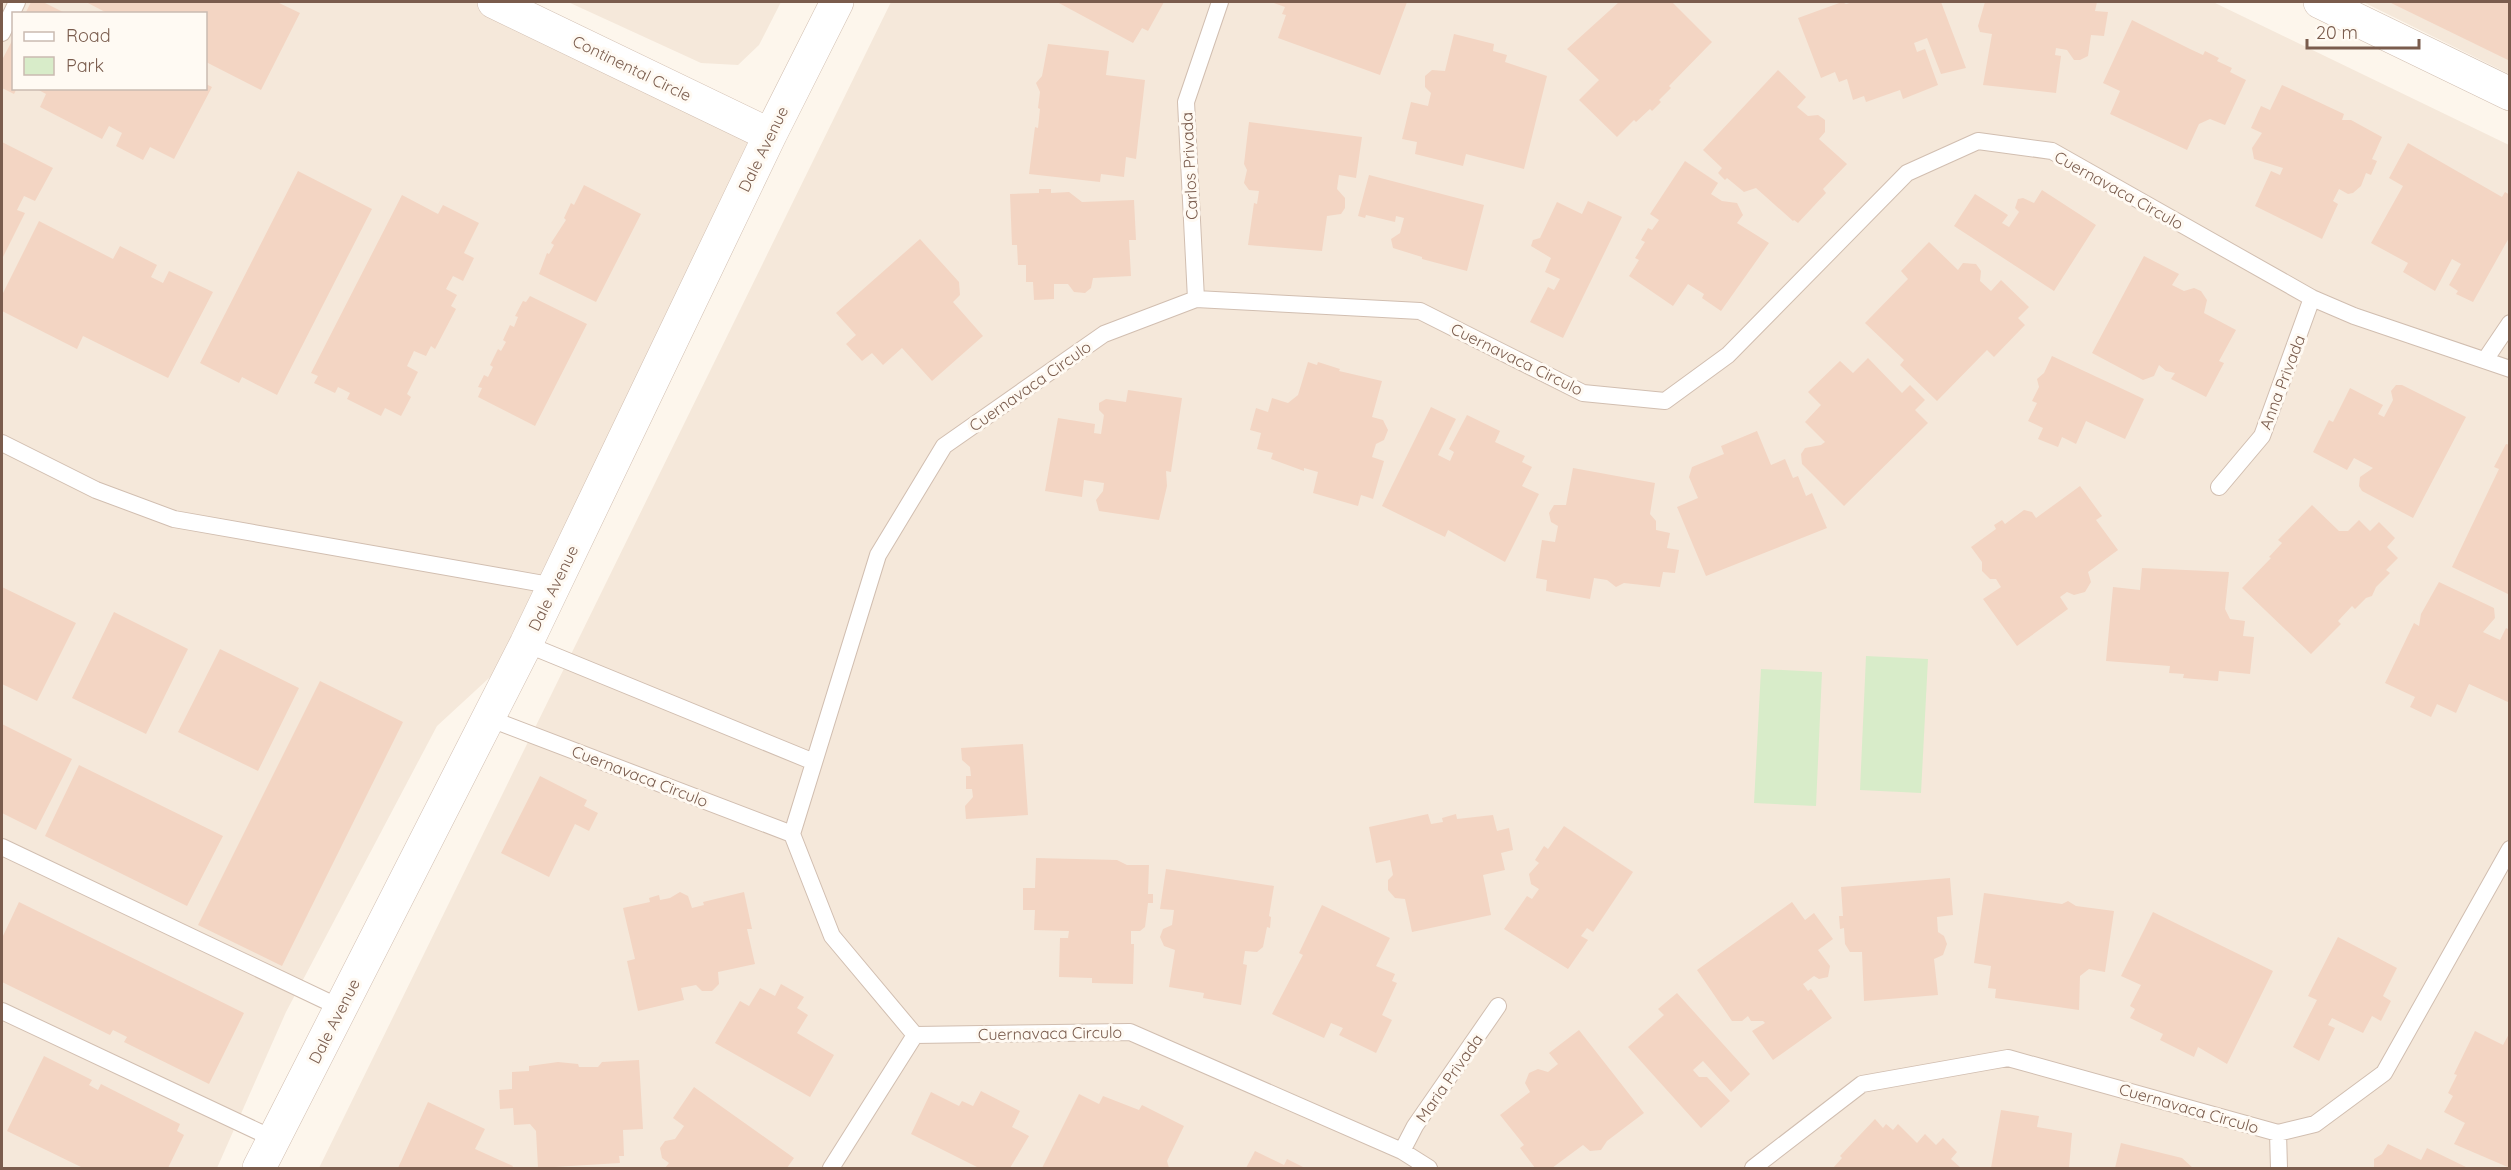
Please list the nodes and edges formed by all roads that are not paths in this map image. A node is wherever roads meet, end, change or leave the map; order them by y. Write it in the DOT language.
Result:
graph roads {
  1 [pos="494,2"];
  2 [pos="837,2"];
  3 [pos="1220,2"];
  4 [pos="2320,2"];
  5 [pos="12,12"];
  6 [pos="2,33"];
  7 [pos="2510,94"];
  8 [pos="770,135"];
  9 [pos="2312,298"];
  10 [pos="1196,299"];
  11 [pos="2510,323"];
  12 [pos="2486,360"];
  13 [pos="2510,369"];
  14 [pos="2,443"];
  15 [pos="2218,487"];
  16 [pos="555,586"];
  17 [pos="526,644"];
  18 [pos="488,718"];
  19 [pos="814,762"];
  20 [pos="792,834"];
  21 [pos="2,846"];
  22 [pos="2510,849"];
  23 [pos="1498,1006"];
  24 [pos="341,1008"];
  25 [pos="2,1011"];
  26 [pos="915,1035"];
  27 [pos="2278,1133"];
  28 [pos="274,1139"];
  29 [pos="1402,1151"];
  30 [pos="259,1168"];
  31 [pos="831,1168"];
  32 [pos="1429,1168"];
  33 [pos="1753,1168"];
  34 [pos="2279,1168"];
  1 -- 8 [label="street, Continental Circle"];
  2 -- 8 [label="street, Dale Avenue"];
  3 -- 10 [label="lane, Carlos Privada"];
  4 -- 7 [label="street"];
  5 -- 6 [label="lane"];
  8 -- 16 [label="street, Dale Avenue"];
  9 -- 10 [label="lane, Cuernavaca Circulo"];
  9 -- 12 [label="lane, Cuernavaca Circulo"];
  9 -- 15 [label="lane, Anna Privada"];
  10 -- 19 [label="lane, Cuernavaca Circulo"];
  11 -- 12 [label="lane"];
  12 -- 13 [label="lane, Cuernavaca Circulo"];
  14 -- 16 [label="lane"];
  16 -- 17 [label="street, Dale Avenue"];
  17 -- 18 [label="street, Dale Avenue"];
  17 -- 19 [label="lane"];
  18 -- 20 [label="lane, Cuernavaca Circulo"];
  18 -- 24 [label="street, Dale Avenue"];
  19 -- 20 [label="lane, Cuernavaca Circulo"];
  20 -- 26 [label="lane"];
  21 -- 24 [label="lane"];
  22 -- 27 [label="lane, Cuernavaca Circulo"];
  23 -- 29 [label="lane, Maria Privada"];
  24 -- 28 [label="street, Dale Avenue"];
  25 -- 28 [label="lane"];
  26 -- 29 [label="lane, Cuernavaca Circulo"];
  26 -- 31 [label="lane"];
  27 -- 33 [label="lane, Cuernavaca Circulo"];
  27 -- 34 [label="lane"];
  28 -- 30 [label="street, Dale Avenue"];
  29 -- 32 [label="lane, Cuernavaca Circulo"];
}
